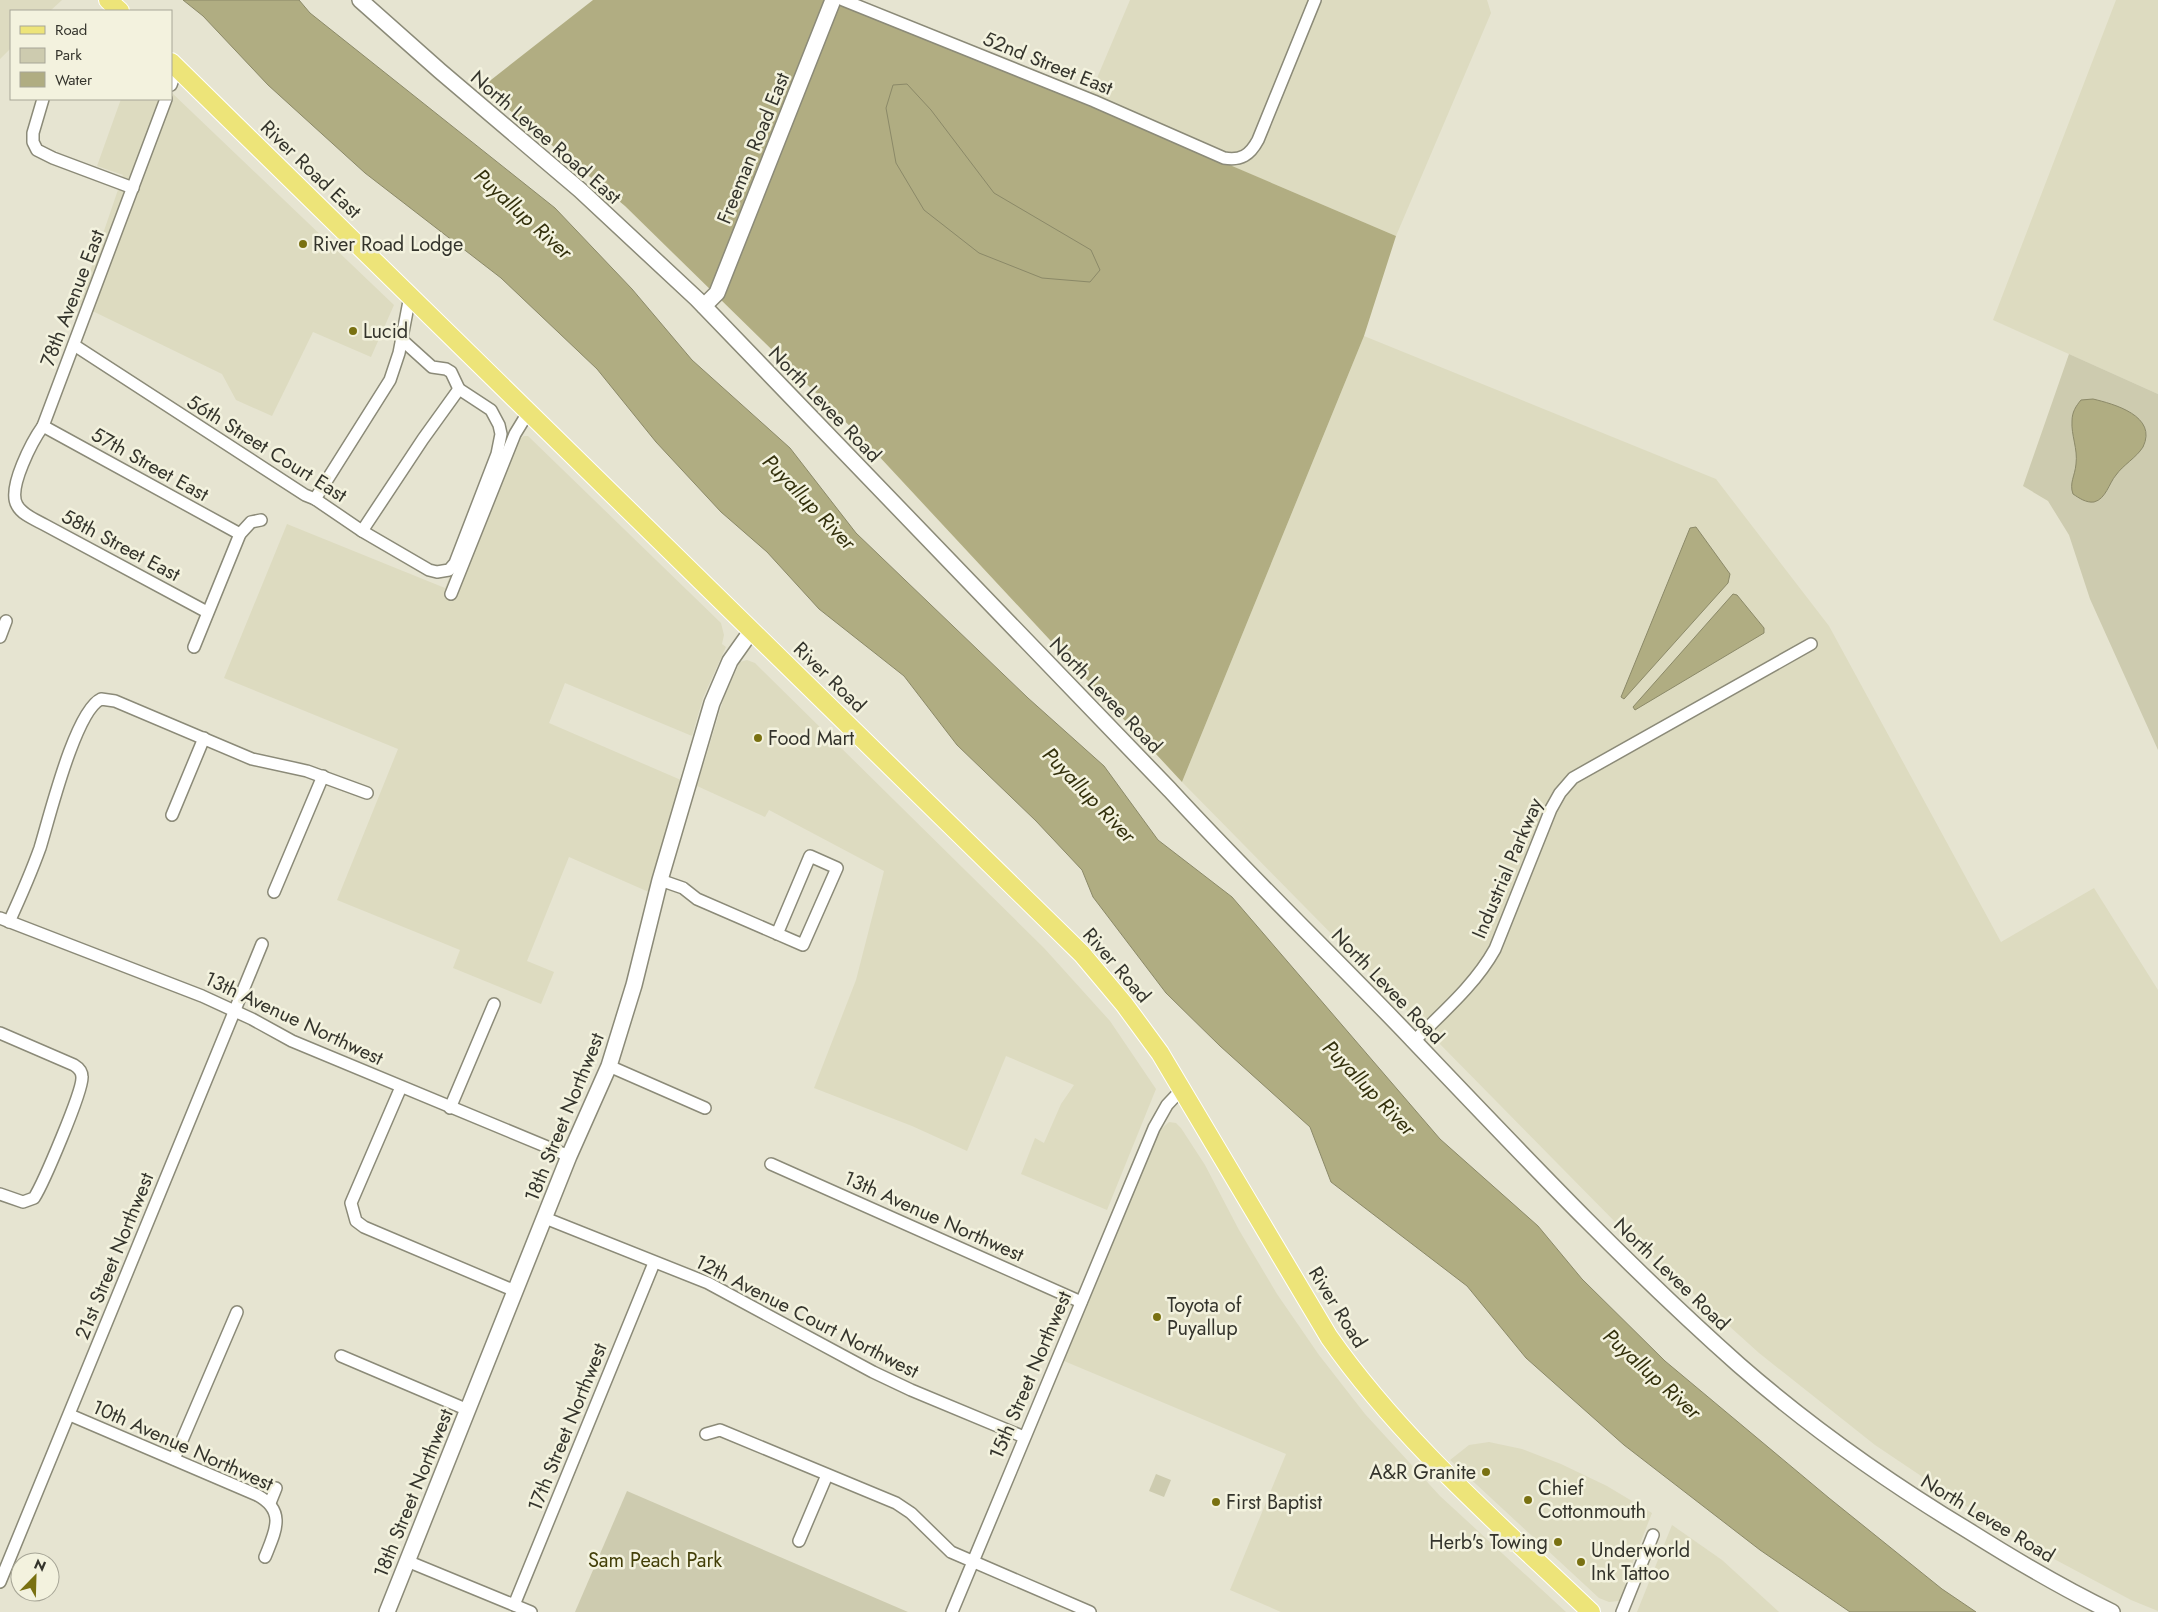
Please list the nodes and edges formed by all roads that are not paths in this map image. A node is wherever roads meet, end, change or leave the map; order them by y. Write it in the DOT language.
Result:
graph roads {
  1 [pos="108,0"];
  2 [pos="360,0"];
  3 [pos="833,0"];
  4 [pos="843,0"];
  5 [pos="1315,0"];
  6 [pos="119,10"];
  7 [pos="173,72"];
  8 [pos="43,100"];
  9 [pos="166,100"];
  10 [pos="133,188"];
  11 [pos="410,296"];
  12 [pos="704,306"];
  13 [pos="401,339"];
  14 [pos="74,345"];
  15 [pos="459,389"];
  16 [pos="528,410"];
  17 [pos="43,426"];
  18 [pos="315,499"];
  19 [pos="19,508"];
  20 [pos="261,520"];
  21 [pos="362,531"];
  22 [pos="240,534"];
  23 [pos="451,594"];
  24 [pos="207,612"];
  25 [pos="6,622"];
  26 [pos="752,630"];
  27 [pos="0,636"];
  28 [pos="1811,644"];
  29 [pos="194,647"];
  30 [pos="204,738"];
  31 [pos="323,776"];
  32 [pos="367,793"];
  33 [pos="172,815"];
  34 [pos="660,880"];
  35 [pos="274,892"];
  36 [pos="5,920"];
  37 [pos="777,934"];
  38 [pos="262,944"];
  39 [pos="494,1004"];
  40 [pos="234,1011"];
  41 [pos="0,1033"];
  42 [pos="1414,1041"];
  43 [pos="609,1066"];
  44 [pos="401,1087"];
  45 [pos="1182,1089"];
  46 [pos="450,1108"];
  47 [pos="705,1108"];
  48 [pos="570,1156"];
  49 [pos="772,1164"];
  50 [pos="0,1194"];
  51 [pos="545,1218"];
  52 [pos="654,1263"];
  53 [pos="515,1291"];
  54 [pos="1081,1302"];
  55 [pos="237,1312"];
  56 [pos="341,1356"];
  57 [pos="468,1410"];
  58 [pos="70,1415"];
  59 [pos="706,1434"];
  60 [pos="1024,1437"];
  61 [pos="174,1460"];
  62 [pos="827,1475"];
  63 [pos="276,1488"];
  64 [pos="270,1503"];
  65 [pos="1653,1535"];
  66 [pos="799,1541"];
  67 [pos="265,1557"];
  68 [pos="407,1561"];
  69 [pos="972,1562"];
  70 [pos="0,1582"];
  71 [pos="514,1605"];
  72 [pos="387,1612"];
  73 [pos="531,1612"];
  74 [pos="952,1612"];
  75 [pos="1090,1612"];
  76 [pos="1591,1612"];
  77 [pos="1622,1612"];
  78 [pos="2112,1612"];
  1 -- 6 [label="main road"];
  2 -- 12 [label="street, North Levee Road East"];
  3 -- 12 [label="street, Freeman Road East"];
  4 -- 5 [label="street, 52nd Street East"];
  7 -- 11 [label="main road, River Road East"];
  8 -- 10 [label="street"];
  9 -- 10 [label="street, 78th Avenue East"];
  10 -- 14 [label="street, 78th Avenue East"];
  11 -- 13 [label="street"];
  11 -- 16 [label="main road, River Road East"];
  12 -- 42 [label="street, North Levee Road"];
  13 -- 15 [label="street"];
  13 -- 18 [label="street"];
  14 -- 17 [label="street, 78th Avenue East"];
  14 -- 18 [label="street, 56th Street Court East"];
  15 -- 21 [label="street"];
  15 -- 21 [label="street, 56th Street Court East"];
  16 -- 23 [label="street"];
  16 -- 26 [label="main road, River Road"];
  17 -- 19 [label="street, 78th Avenue East"];
  17 -- 22 [label="street, 57th Street East"];
  18 -- 21 [label="street, 56th Street Court East"];
  19 -- 24 [label="street, 58th Street East"];
  20 -- 22 [label="street"];
  22 -- 24 [label="street"];
  24 -- 29 [label="street"];
  25 -- 27 [label="street"];
  26 -- 34 [label="street, 18th Street Northwest"];
  26 -- 45 [label="main road, River Road"];
  28 -- 42 [label="street, Industrial Parkway"];
  30 -- 31 [label="street"];
  30 -- 33 [label="street"];
  30 -- 36 [label="street"];
  31 -- 32 [label="street"];
  31 -- 35 [label="street"];
  34 -- 37 [label="street"];
  34 -- 43 [label="street, 18th Street Northwest"];
  36 -- 40 [label="street, 13th Avenue Northwest"];
  37 -- 37 [label="street"];
  38 -- 40 [label="street, 21st Street Northwest"];
  39 -- 46 [label="street"];
  40 -- 44 [label="street, 13th Avenue Northwest"];
  40 -- 58 [label="street, 21st Street Northwest"];
  41 -- 50 [label="street"];
  42 -- 78 [label="street, North Levee Road"];
  43 -- 47 [label="street"];
  43 -- 48 [label="street, 18th Street Northwest"];
  44 -- 46 [label="street, 13th Avenue Northwest"];
  44 -- 53 [label="street"];
  45 -- 54 [label="street, 15th Street Northwest"];
  45 -- 76 [label="main road, River Road"];
  46 -- 48 [label="street, 13th Avenue Northwest"];
  48 -- 51 [label="street, 18th Street Northwest"];
  49 -- 54 [label="street, 13th Avenue Northwest"];
  51 -- 52 [label="street, 12th Avenue Court Northwest"];
  51 -- 53 [label="street, 18th Street Northwest"];
  52 -- 60 [label="street, 12th Avenue Court Northwest"];
  52 -- 71 [label="street, 17th Street Northwest"];
  53 -- 57 [label="street, 18th Street Northwest"];
  54 -- 60 [label="street, 15th Street Northwest"];
  55 -- 61 [label="street"];
  56 -- 57 [label="street"];
  57 -- 68 [label="street, 18th Street Northwest"];
  58 -- 61 [label="street, 10th Avenue Northwest"];
  58 -- 70 [label="street, 21st Street Northwest"];
  59 -- 62 [label="street"];
  60 -- 69 [label="street, 15th Street Northwest"];
  61 -- 64 [label="street, 10th Avenue Northwest"];
  62 -- 66 [label="street"];
  62 -- 69 [label="street"];
  63 -- 64 [label="street"];
  64 -- 67 [label="street, 10th Avenue Northwest"];
  65 -- 77 [label="street"];
  68 -- 71 [label="street"];
  68 -- 72 [label="street, 18th Street Northwest"];
  69 -- 74 [label="street, 15th Street Northwest"];
  69 -- 75 [label="street"];
  71 -- 73 [label="street"];
}
